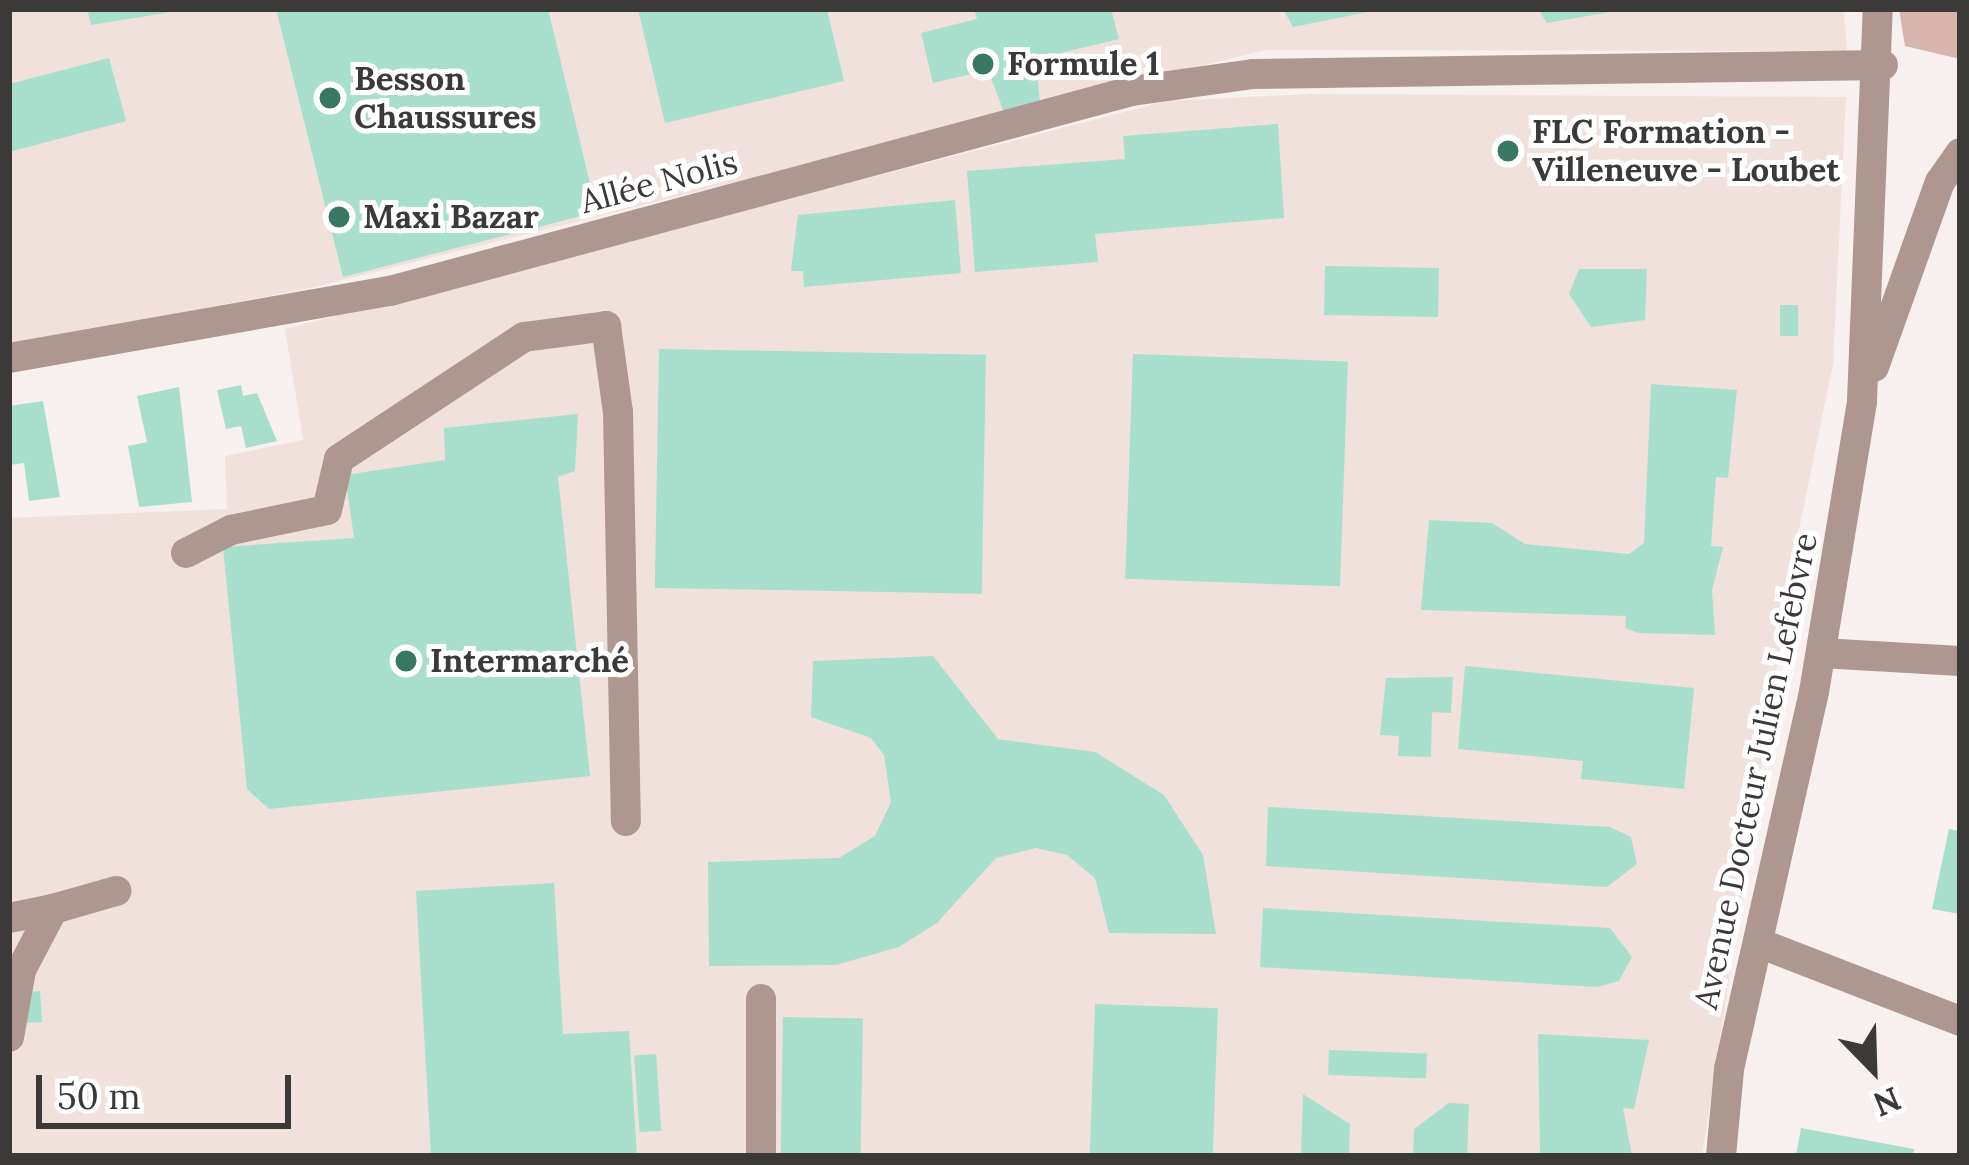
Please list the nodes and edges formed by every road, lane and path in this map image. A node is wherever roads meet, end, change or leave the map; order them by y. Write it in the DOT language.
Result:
graph roads {
  1 [pos="1878,9"];
  2 [pos="1882,65"];
  3 [pos="1960,153"];
  4 [pos="9,358"];
  5 [pos="1862,401"];
  6 [pos="186,554"];
  7 [pos="1821,653"];
  8 [pos="1960,661"];
  9 [pos="626,821"];
  10 [pos="116,891"];
  11 [pos="53,909"];
  12 [pos="9,918"];
  13 [pos="1759,944"];
  14 [pos="761,999"];
  15 [pos="1960,1021"];
  16 [pos="9,1037"];
  17 [pos="761,1156"];
  18 [pos="1721,1156"];
  1 -- 2 [label="street"];
  2 -- 4 [label="street, Allée Nolis"];
  2 -- 5 [label="street"];
  3 -- 5 [label="street"];
  5 -- 7 [label="street, Avenue Docteur Julien Lefebvre"];
  6 -- 9 [label="street"];
  7 -- 8 [label="street"];
  7 -- 13 [label="street, Avenue Docteur Julien Lefebvre"];
  10 -- 11 [label="street"];
  11 -- 12 [label="street"];
  11 -- 16 [label="street"];
  13 -- 15 [label="street"];
  13 -- 18 [label="street, Avenue Docteur Julien Lefebvre"];
  14 -- 17 [label="street"];
}
